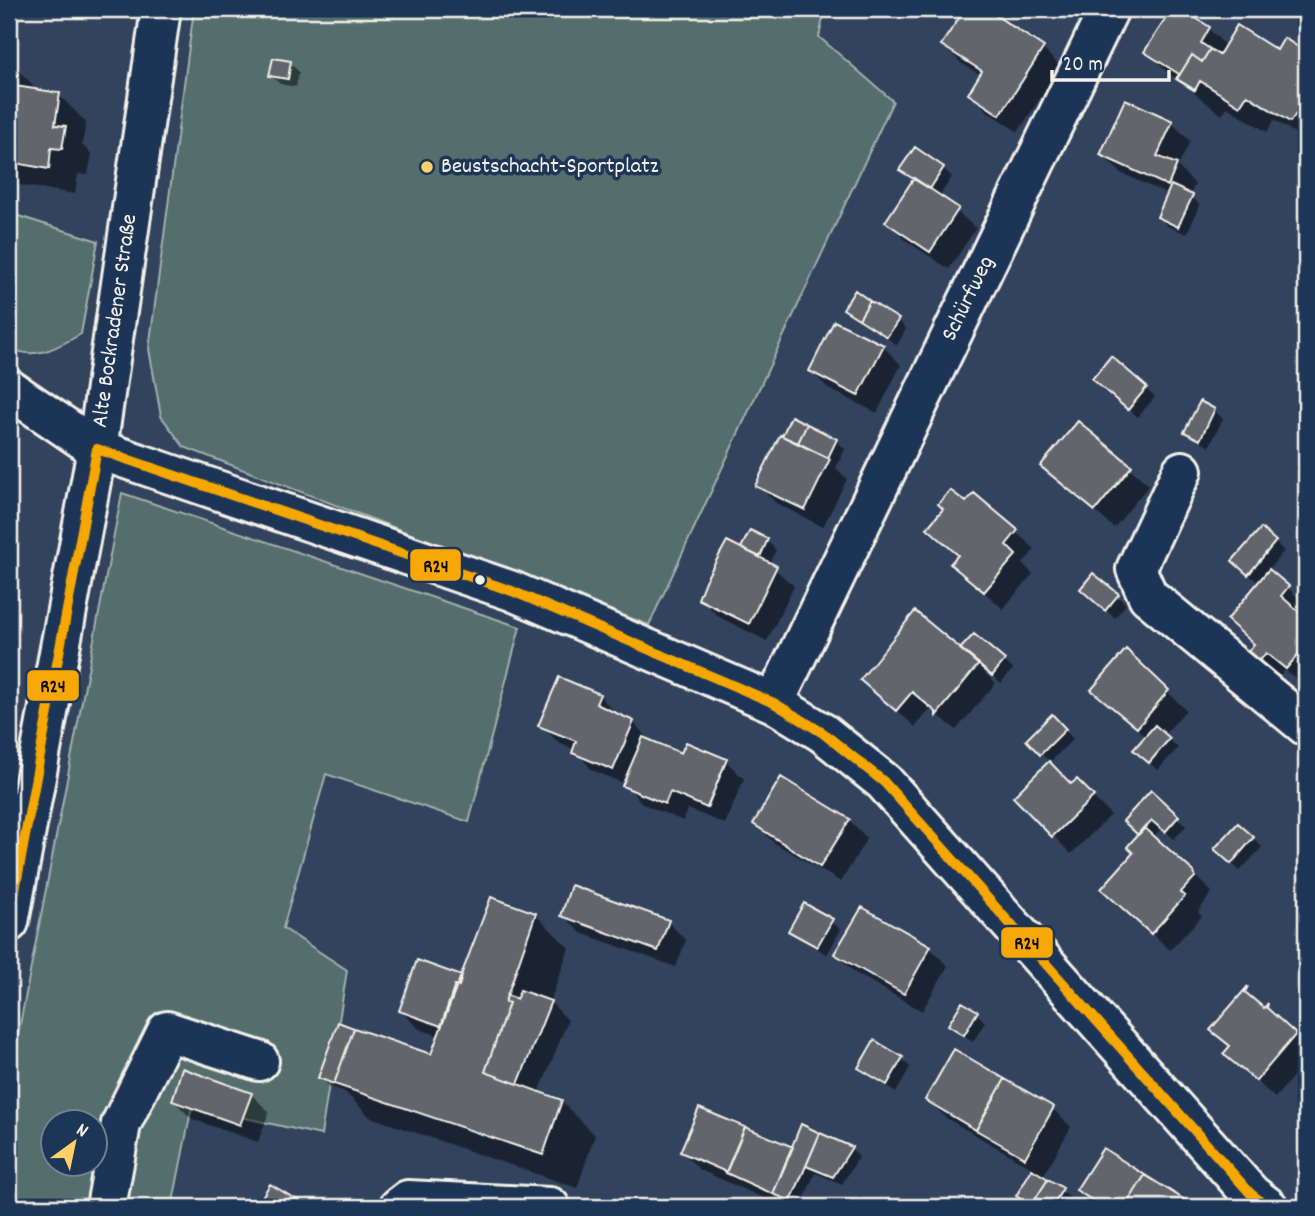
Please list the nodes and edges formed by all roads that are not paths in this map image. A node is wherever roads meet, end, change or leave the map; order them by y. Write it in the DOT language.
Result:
graph roads {
  1 [pos="161,9"];
  2 [pos="1109,9"];
  3 [pos="9,390"];
  4 [pos="97,449"];
  5 [pos="1182,471"];
  6 [pos="775,703"];
  7 [pos="1306,726"];
  8 [pos="9,922"];
  9 [pos="259,1061"];
  10 [pos="106,1207"];
  11 [pos="399,1207"];
  12 [pos="550,1207"];
  13 [pos="1268,1207"];
  1 -- 4 [label="street, Alte Bockradener Straße"];
  2 -- 6 [label="street, Schürfweg"];
  3 -- 4 [label="street"];
  4 -- 6 [label="street"];
  4 -- 8 [label="street, Alte Bockradener Straße"];
  5 -- 7 [label="street"];
  6 -- 13 [label="street"];
  9 -- 10 [label="street"];
  11 -- 12 [label="street"];
}
